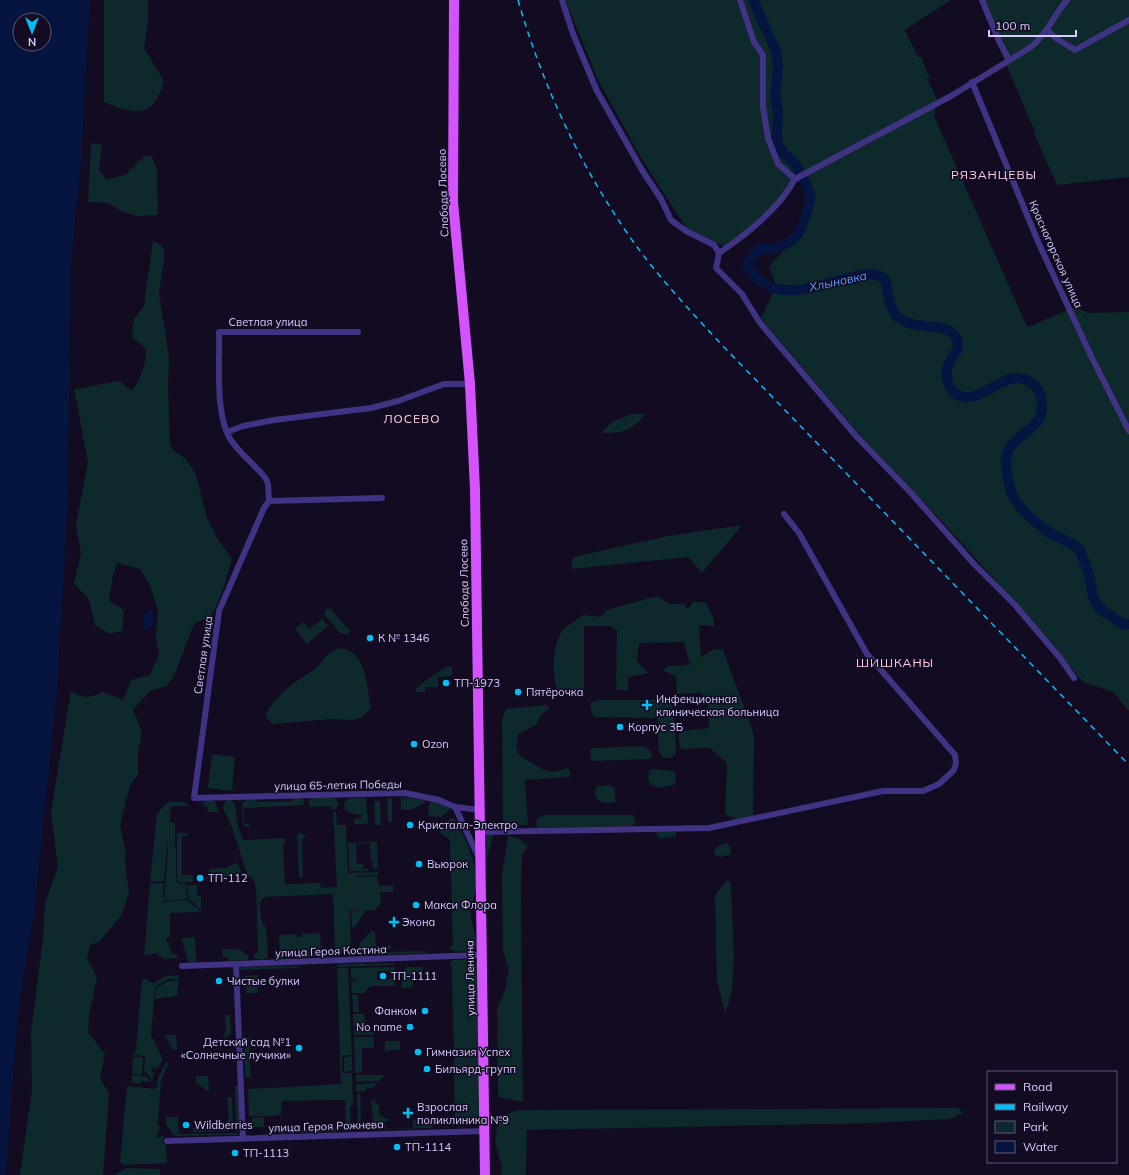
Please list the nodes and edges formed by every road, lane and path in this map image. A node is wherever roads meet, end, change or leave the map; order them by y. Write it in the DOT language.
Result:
graph roads {
  1 [pos="454,0"];
  2 [pos="562,0"];
  3 [pos="740,0"];
  4 [pos="982,0"];
  5 [pos="1068,0"];
  6 [pos="1129,20"];
  7 [pos="1047,30"];
  8 [pos="1009,60"];
  9 [pos="972,82"];
  10 [pos="795,179"];
  11 [pos="719,253"];
  12 [pos="358,332"];
  13 [pos="470,384"];
  14 [pos="1129,431"];
  15 [pos="227,432"];
  16 [pos="382,498"];
  17 [pos="269,501"];
  18 [pos="784,514"];
  19 [pos="1074,678"];
  20 [pos="480,780"];
  21 [pos="194,798"];
  22 [pos="455,807"];
  23 [pos="480,810"];
  24 [pos="479,832"];
  25 [pos="479,858"];
  26 [pos="481,955"];
  27 [pos="236,965"];
  28 [pos="182,966"];
  29 [pos="484,1130"];
  30 [pos="244,1139"];
  31 [pos="167,1141"];
  32 [pos="485,1175"];
  1 -- 13 [label="main road, Слобода Лосево"];
  2 -- 11 [label="street"];
  3 -- 10 [label="street"];
  4 -- 8 [label="street"];
  5 -- 7 [label="street"];
  6 -- 7 [label="street"];
  7 -- 8 [label="street"];
  8 -- 9 [label="street"];
  9 -- 10 [label="street"];
  9 -- 14 [label="street, Красногорская улица"];
  10 -- 11 [label="street"];
  11 -- 19 [label="street"];
  12 -- 15 [label="street, Светлая улица"];
  13 -- 15 [label="street"];
  13 -- 20 [label="main road, Слобода Лосево"];
  15 -- 17 [label="street, Светлая улица"];
  16 -- 17 [label="street"];
  17 -- 21 [label="street, Светлая улица"];
  18 -- 24 [label="street"];
  20 -- 23 [label="main road, улица Ленина"];
  21 -- 22 [label="street, улица 65-летия Победы"];
  22 -- 23 [label="street, улица 65-летия Победы"];
  22 -- 25 [label="street"];
  23 -- 24 [label="main road, улица Ленина"];
  24 -- 25 [label="main road, улица Ленина"];
  25 -- 26 [label="main road, улица Ленина"];
  26 -- 27 [label="street, улица Героя Костина"];
  26 -- 29 [label="main road, улица Ленина"];
  27 -- 28 [label="street, улица Героя Костина"];
  27 -- 30 [label="street"];
  29 -- 30 [label="street, улица Героя Рожнева"];
  29 -- 32 [label="main road, улица Ленина"];
  30 -- 31 [label="street, улица Героя Рожнева"];
}
